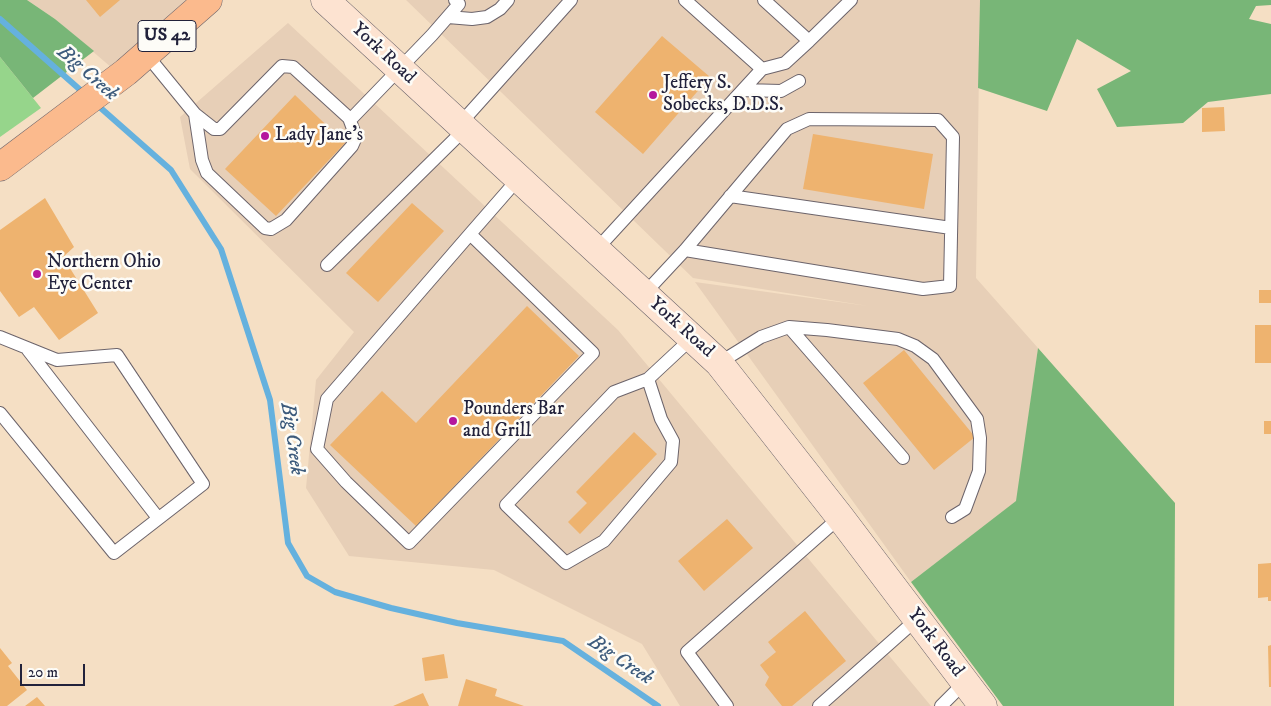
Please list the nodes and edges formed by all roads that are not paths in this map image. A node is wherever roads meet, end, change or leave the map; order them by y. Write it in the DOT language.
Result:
graph roads {
  1 [pos="325,0"];
  2 [pos="455,0"];
  3 [pos="508,0"];
  4 [pos="571,0"];
  5 [pos="685,0"];
  6 [pos="764,0"];
  7 [pos="851,0"];
  8 [pos="200,3"];
  9 [pos="448,16"];
  10 [pos="809,41"];
  11 [pos="146,54"];
  12 [pos="397,68"];
  13 [pos="762,69"];
  14 [pos="799,81"];
  15 [pos="743,90"];
  16 [pos="195,114"];
  17 [pos="349,118"];
  18 [pos="462,127"];
  19 [pos="0,167"];
  20 [pos="518,179"];
  21 [pos="730,196"];
  22 [pos="951,228"];
  23 [pos="470,234"];
  24 [pos="596,250"];
  25 [pos="685,250"];
  26 [pos="327,265"];
  27 [pos="644,294"];
  28 [pos="790,327"];
  29 [pos="0,337"];
  30 [pos="692,338"];
  31 [pos="28,350"];
  32 [pos="719,363"];
  33 [pos="648,379"];
  34 [pos="0,413"];
  35 [pos="903,458"];
  36 [pos="840,517"];
  37 [pos="952,517"];
  38 [pos="158,518"];
  39 [pos="917,619"];
  40 [pos="965,682"];
  41 [pos="727,706"];
  42 [pos="819,706"];
  43 [pos="941,706"];
  44 [pos="983,706"];
  1 -- 12 [label="main road, York Road"];
  2 -- 9 [label="lane"];
  3 -- 9 [label="lane"];
  4 -- 18 [label="lane"];
  5 -- 13 [label="lane"];
  6 -- 10 [label="lane"];
  7 -- 10 [label="lane"];
  8 -- 11 [label="main road, US 42"];
  9 -- 12 [label="lane"];
  10 -- 13 [label="lane"];
  11 -- 16 [label="lane"];
  11 -- 19 [label="main road, US 42"];
  12 -- 17 [label="lane"];
  12 -- 18 [label="main road, York Road"];
  13 -- 15 [label="lane"];
  14 -- 15 [label="lane"];
  15 -- 24 [label="lane"];
  16 -- 17 [label="lane"];
  16 -- 17 [label="lane"];
  18 -- 20 [label="main road, York Road"];
  18 -- 26 [label="lane"];
  20 -- 23 [label="lane"];
  20 -- 24 [label="main road, York Road"];
  21 -- 22 [label="lane"];
  21 -- 22 [label="lane"];
  21 -- 25 [label="lane"];
  22 -- 25 [label="lane"];
  23 -- 23 [label="lane"];
  24 -- 27 [label="main road, York Road"];
  25 -- 27 [label="lane"];
  27 -- 30 [label="main road, York Road"];
  28 -- 32 [label="lane"];
  28 -- 35 [label="lane"];
  28 -- 37 [label="lane"];
  29 -- 31 [label="lane"];
  30 -- 32 [label="main road, York Road"];
  30 -- 33 [label="lane"];
  31 -- 38 [label="lane"];
  31 -- 38 [label="lane"];
  32 -- 36 [label="main road, York Road"];
  33 -- 33 [label="lane"];
  34 -- 38 [label="lane"];
  36 -- 39 [label="main road, York Road"];
  36 -- 41 [label="lane"];
  39 -- 40 [label="main road, York Road"];
  39 -- 42 [label="lane"];
  40 -- 43 [label="lane"];
  40 -- 44 [label="main road, York Road"];
}
